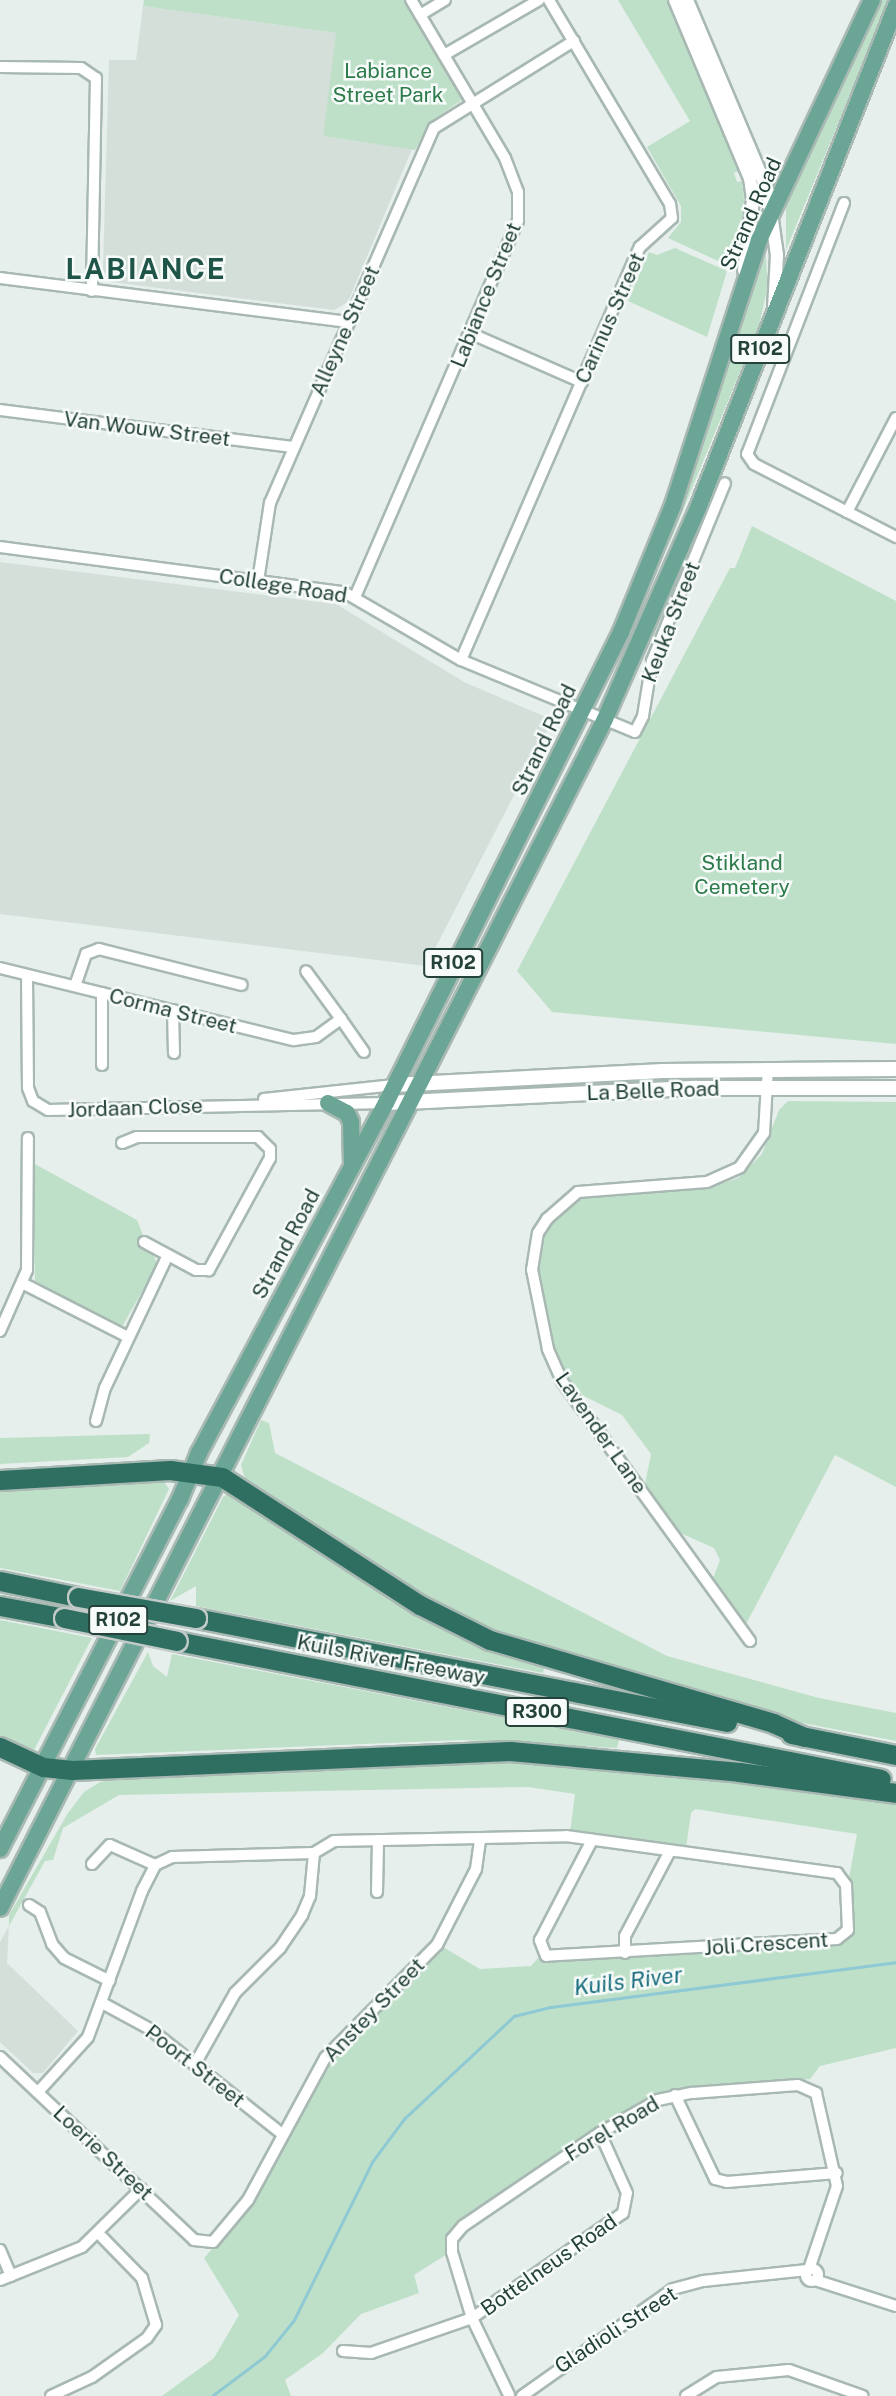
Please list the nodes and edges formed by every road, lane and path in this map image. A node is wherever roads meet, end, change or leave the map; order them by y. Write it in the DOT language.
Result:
graph roads {
  1 [pos="411,0"];
  2 [pos="445,0"];
  3 [pos="539,0"];
  4 [pos="550,0"];
  5 [pos="675,0"];
  6 [pos="687,0"];
  7 [pos="872,0"];
  8 [pos="896,6"];
  9 [pos="420,15"];
  10 [pos="574,41"];
  11 [pos="444,55"];
  12 [pos="0,67"];
  13 [pos="471,101"];
  14 [pos="844,203"];
  15 [pos="772,211"];
  16 [pos="0,278"];
  17 [pos="742,285"];
  18 [pos="92,291"];
  19 [pos="774,314"];
  20 [pos="349,321"];
  21 [pos="471,334"];
  22 [pos="582,382"];
  23 [pos="0,410"];
  24 [pos="896,418"];
  25 [pos="294,447"];
  26 [pos="725,483"];
  27 [pos="847,512"];
  28 [pos="896,537"];
  29 [pos="0,547"];
  30 [pos="258,581"];
  31 [pos="355,597"];
  32 [pos="461,660"];
  33 [pos="583,710"];
  34 [pos="605,719"];
  35 [pos="0,968"];
  36 [pos="306,971"];
  37 [pos="27,975"];
  38 [pos="242,985"];
  39 [pos="75,986"];
  40 [pos="102,993"];
  41 [pos="173,1010"];
  42 [pos="341,1019"];
  43 [pos="364,1052"];
  44 [pos="174,1053"];
  45 [pos="102,1065"];
  46 [pos="768,1068"];
  47 [pos="896,1069"];
  48 [pos="421,1083"];
  49 [pos="394,1085"];
  50 [pos="768,1087"];
  51 [pos="896,1088"];
  52 [pos="410,1102"];
  53 [pos="328,1103"];
  54 [pos="386,1103"];
  55 [pos="240,1104"];
  56 [pos="28,1138"];
  57 [pos="122,1143"];
  58 [pos="352,1166"];
  59 [pos="144,1242"];
  60 [pos="168,1255"];
  61 [pos="24,1284"];
  62 [pos="0,1331"];
  63 [pos="128,1337"];
  64 [pos="96,1421"];
  65 [pos="191,1471"];
  66 [pos="222,1477"];
  67 [pos="0,1480"];
  68 [pos="0,1581"];
  69 [pos="0,1606"];
  70 [pos="750,1641"];
  71 [pos="804,1737"];
  72 [pos="0,1747"];
  73 [pos="896,1755"];
  74 [pos="43,1768"];
  75 [pos="72,1770"];
  76 [pos="896,1782"];
  77 [pos="896,1793"];
  78 [pos="104,1832"];
  79 [pos="378,1840"];
  80 [pos="480,1840"];
  81 [pos="592,1840"];
  82 [pos="110,1845"];
  83 [pos="0,1849"];
  84 [pos="670,1851"];
  85 [pos="313,1853"];
  86 [pos="92,1864"];
  87 [pos="155,1865"];
  88 [pos="377,1892"];
  89 [pos="29,1905"];
  90 [pos="0,1908"];
  91 [pos="625,1953"];
  92 [pos="110,1981"];
  93 [pos="104,2004"];
  94 [pos="0,2057"];
  95 [pos="195,2064"];
  96 [pos="38,2092"];
  97 [pos="675,2095"];
  98 [pos="600,2133"];
  99 [pos="282,2134"];
  100 [pos="837,2173"];
  101 [pos="141,2189"];
  102 [pos="99,2234"];
  103 [pos="209,2244"];
  104 [pos="0,2250"];
  105 [pos="812,2273"];
  106 [pos="5,2278"];
  107 [pos="896,2306"];
  108 [pos="472,2318"];
  109 [pos="343,2351"];
  110 [pos="534,2384"];
  111 [pos="51,2396"];
  112 [pos="508,2396"];
  113 [pos="522,2396"];
  114 [pos="686,2396"];
  115 [pos="863,2396"];
  1 -- 9 [label="street, Labiance Street"];
  2 -- 9 [label="street"];
  3 -- 11 [label="street"];
  4 -- 10 [label="street, Carinus Street"];
  5 -- 17 [label="street"];
  6 -- 15 [label="street"];
  7 -- 15 [label="main road, Strand Road / R102"];
  8 -- 19 [label="main road, Strand Road / R102"];
  9 -- 11 [label="street, Labiance Street"];
  10 -- 13 [label="street, Alleyne Street"];
  10 -- 22 [label="street, Carinus Street"];
  11 -- 13 [label="street, Labiance Street"];
  12 -- 18 [label="street"];
  13 -- 20 [label="street, Alleyne Street"];
  13 -- 21 [label="street, Labiance Street"];
  14 -- 27 [label="street"];
  15 -- 17 [label="main road, Strand Road / R102"];
  15 -- 19 [label="street"];
  16 -- 18 [label="street"];
  17 -- 33 [label="main road, Strand Road / R102"];
  18 -- 20 [label="street"];
  19 -- 34 [label="main road, Strand Road / R102"];
  20 -- 25 [label="street, Alleyne Street"];
  21 -- 22 [label="street"];
  21 -- 31 [label="street, Labiance Street"];
  22 -- 32 [label="street, Carinus Street"];
  23 -- 25 [label="street, Van Wouw Street"];
  24 -- 27 [label="street"];
  25 -- 30 [label="street, Alleyne Street"];
  26 -- 34 [label="street, Keuka Street"];
  27 -- 28 [label="street"];
  29 -- 30 [label="street, College Road"];
  30 -- 31 [label="street, College Road"];
  31 -- 32 [label="street, College Road"];
  32 -- 33 [label="street, College Road"];
  33 -- 34 [label="street, College Road"];
  33 -- 49 [label="main road, Strand Road / R102"];
  34 -- 48 [label="main road, Strand Road / R102"];
  35 -- 37 [label="street, Corma Street"];
  36 -- 42 [label="street"];
  37 -- 39 [label="street, Corma Street"];
  37 -- 55 [label="street, Jordaan Close"];
  38 -- 39 [label="street"];
  39 -- 40 [label="street, Corma Street"];
  40 -- 41 [label="street, Corma Street"];
  40 -- 45 [label="street"];
  41 -- 42 [label="street, Corma Street"];
  41 -- 44 [label="street"];
  42 -- 43 [label="street"];
  46 -- 47 [label="main road, La Belle Road"];
  46 -- 48 [label="main road, La Belle Road"];
  46 -- 50 [label="street, Lavender Lane"];
  48 -- 49 [label="main road, La Belle Road"];
  48 -- 52 [label="main road, Strand Road / R102"];
  49 -- 54 [label="main road, Strand Road / R102"];
  49 -- 55 [label="street, Jordaan Close"];
  50 -- 51 [label="main road, La Belle Road"];
  50 -- 52 [label="main road, La Belle Road"];
  50 -- 70 [label="street, Lavender Lane"];
  52 -- 54 [label="main road, La Belle Road"];
  52 -- 66 [label="main road, Strand Road / R102"];
  53 -- 54 [label="street, Jordaan Close"];
  53 -- 55 [label="street, Jordaan Close"];
  53 -- 58 [label="main road"];
  54 -- 58 [label="main road, Strand Road / R102"];
  56 -- 61 [label="street"];
  57 -- 60 [label="street"];
  58 -- 65 [label="main road, Strand Road / R102"];
  59 -- 60 [label="street"];
  60 -- 63 [label="street"];
  61 -- 62 [label="street"];
  61 -- 63 [label="street"];
  63 -- 64 [label="street"];
  65 -- 66 [label="highway"];
  65 -- 67 [label="highway"];
  65 -- 74 [label="main road, R102"];
  66 -- 71 [label="highway"];
  66 -- 75 [label="main road, R102"];
  68 -- 71 [label="highway, Kuils River Freeway / R300, bridge"];
  69 -- 76 [label="highway, Kuils River Freeway / R300, bridge"];
  71 -- 73 [label="highway, Kuils River Freeway / R300"];
  72 -- 74 [label="highway"];
  74 -- 75 [label="highway"];
  74 -- 83 [label="main road, R102"];
  75 -- 77 [label="highway"];
  75 -- 90 [label="main road, R102"];
  78 -- 82 [label="street"];
  79 -- 80 [label="street, Joli Crescent"];
  79 -- 85 [label="street, Joli Crescent"];
  79 -- 88 [label="street"];
  80 -- 81 [label="street, Joli Crescent"];
  80 -- 99 [label="street, Anstey Street"];
  81 -- 84 [label="street, Joli Crescent"];
  81 -- 91 [label="street, Joli Crescent"];
  82 -- 86 [label="street"];
  82 -- 87 [label="street"];
  84 -- 91 [label="street"];
  84 -- 91 [label="street, Joli Crescent"];
  85 -- 87 [label="street"];
  85 -- 95 [label="street"];
  87 -- 92 [label="street"];
  89 -- 92 [label="street"];
  92 -- 93 [label="street"];
  93 -- 95 [label="street, Poort Street"];
  93 -- 96 [label="street"];
  94 -- 96 [label="street, Loerie Street"];
  95 -- 99 [label="street, Poort Street"];
  96 -- 101 [label="street, Loerie Street"];
  97 -- 98 [label="street, Forel Road"];
  97 -- 100 [label="street"];
  97 -- 100 [label="street, Forel Road"];
  98 -- 108 [label="street, Forel Road"];
  98 -- 108 [label="street, Bottelneus Road"];
  99 -- 103 [label="street, Anstey Street"];
  100 -- 105 [label="street, Forel Road"];
  101 -- 102 [label="street"];
  101 -- 103 [label="street, Loerie Street"];
  102 -- 106 [label="street"];
  102 -- 111 [label="street"];
  104 -- 106 [label="street"];
  105 -- 107 [label="street, Gladioli Street"];
  105 -- 110 [label="street, Gladioli Street"];
  108 -- 109 [label="street, Bottelneus Road"];
  108 -- 112 [label="street, Forel Road"];
  110 -- 112 [label="street, Gladioli Street"];
  110 -- 113 [label="street, Gladioli Street"];
  114 -- 115 [label="street"];
}
